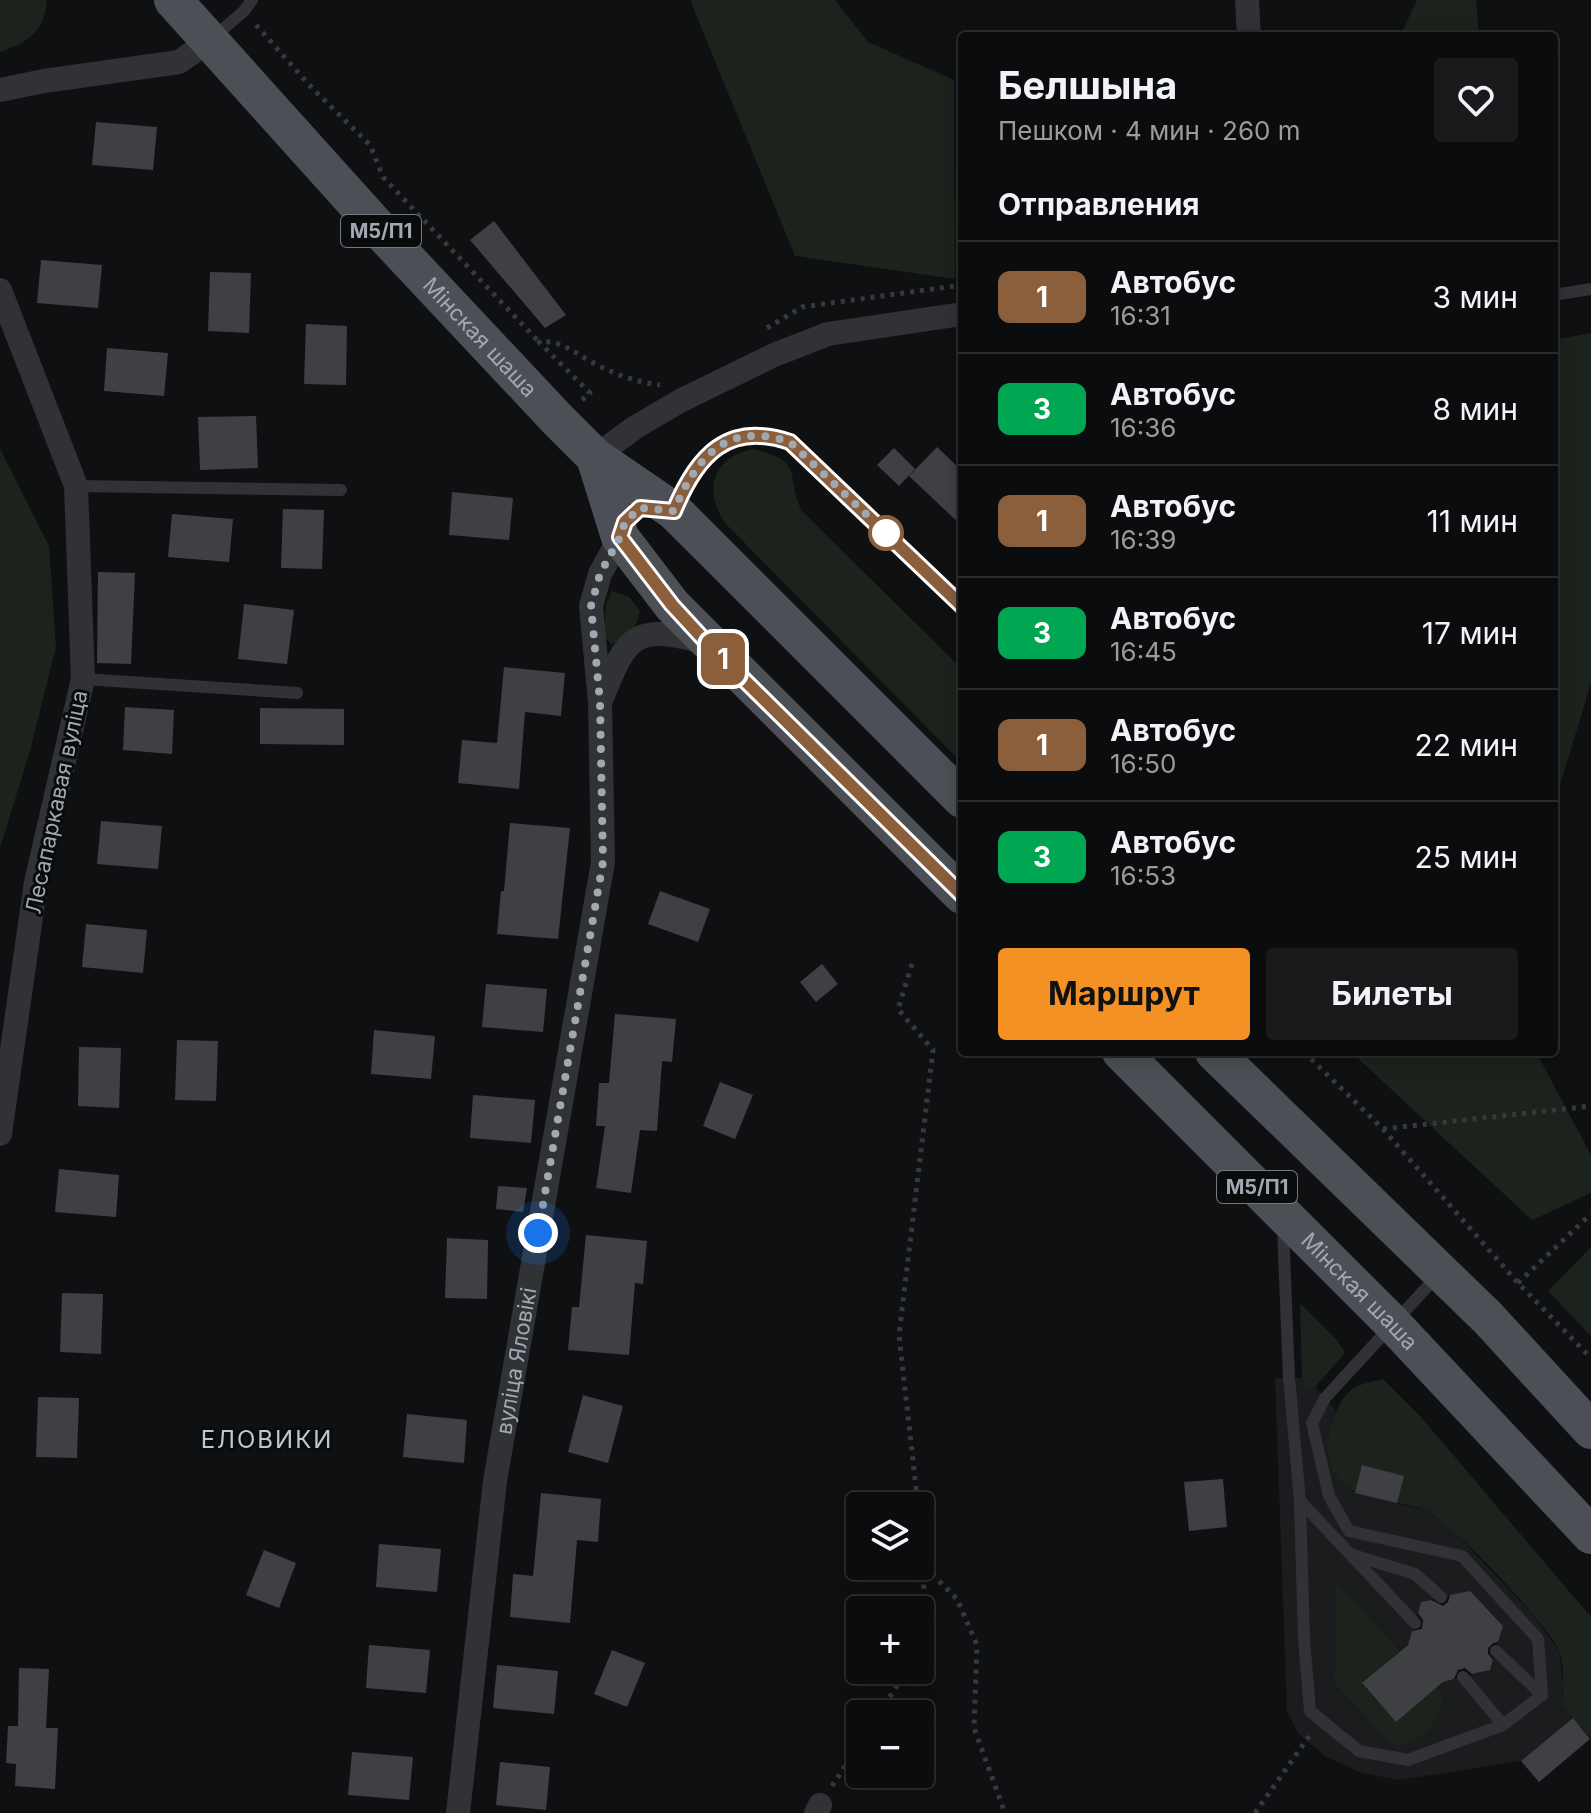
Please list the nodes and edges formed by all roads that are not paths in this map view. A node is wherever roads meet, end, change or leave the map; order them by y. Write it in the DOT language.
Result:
graph roads {
  1 [pos="173,0"];
  2 [pos="1247,0"];
  3 [pos="248,6"];
  4 [pos="1249,32"];
  5 [pos="209,41"];
  6 [pos="0,90"];
  7 [pos="1591,289"];
  8 [pos="0,290"];
  9 [pos="1558,294"];
  10 [pos="958,315"];
  11 [pos="595,457"];
  12 [pos="76,486"];
  13 [pos="341,490"];
  14 [pos="674,511"];
  15 [pos="620,537"];
  16 [pos="958,602"];
  17 [pos="707,643"];
  18 [pos="83,679"];
  19 [pos="297,693"];
  20 [pos="600,702"];
  21 [pos="958,795"];
  22 [pos="958,891"];
  23 [pos="1126,1056"];
  24 [pos="1218,1056"];
  25 [pos="0,1134"];
  26 [pos="1282,1213"];
  27 [pos="1441,1272"];
  28 [pos="1392,1323"];
  29 [pos="1591,1430"];
  30 [pos="1300,1501"];
  31 [pos="1591,1535"];
  32 [pos="1350,1554"];
  33 [pos="1441,1597"];
  34 [pos="1415,1623"];
  35 [pos="1496,1651"];
  36 [pos="1463,1677"];
  37 [pos="1542,1695"];
  38 [pos="1503,1725"];
  39 [pos="458,1813"];
  1 -- 5 [label="main road, Мінская шаша / М5/П1"];
  2 -- 4 [label="street"];
  3 -- 5 [label="lane"];
  5 -- 6 [label="street"];
  5 -- 11 [label="main road, Мінская шаша / М5/П1"];
  7 -- 9 [label="lane"];
  8 -- 12 [label="street, Лесапаркавая вуліца"];
  10 -- 11 [label="street"];
  11 -- 14 [label="main road, М5/П1"];
  11 -- 15 [label="main road, М5/П1"];
  12 -- 13 [label="lane"];
  12 -- 18 [label="street, Лесапаркавая вуліца"];
  14 -- 15 [label="main road"];
  14 -- 16 [label="lane"];
  14 -- 21 [label="main road, М5/П1"];
  15 -- 17 [label="main road, М5/П1"];
  15 -- 20 [label="street, вуліца Яловікі"];
  17 -- 20 [label="street"];
  17 -- 22 [label="main road, М5/П1"];
  18 -- 19 [label="lane"];
  18 -- 25 [label="street, Лесапаркавая вуліца"];
  20 -- 39 [label="street, вуліца Яловікі"];
  23 -- 26 [label="main road, Мінская шаша / М5/П1"];
  24 -- 27 [label="main road, М5/П1"];
  26 -- 28 [label="main road, Мінская шаша / М5/П1"];
  26 -- 30 [label="lane"];
  27 -- 28 [label="lane"];
  27 -- 29 [label="main road, М5/П1"];
  28 -- 31 [label="main road, Мінская шаша / М5/П1"];
  28 -- 37 [label="lane"];
  30 -- 32 [label="lane"];
  30 -- 38 [label="lane"];
  32 -- 33 [label="lane"];
  32 -- 34 [label="lane"];
  35 -- 37 [label="lane"];
  36 -- 38 [label="lane"];
  37 -- 38 [label="lane"];
}
